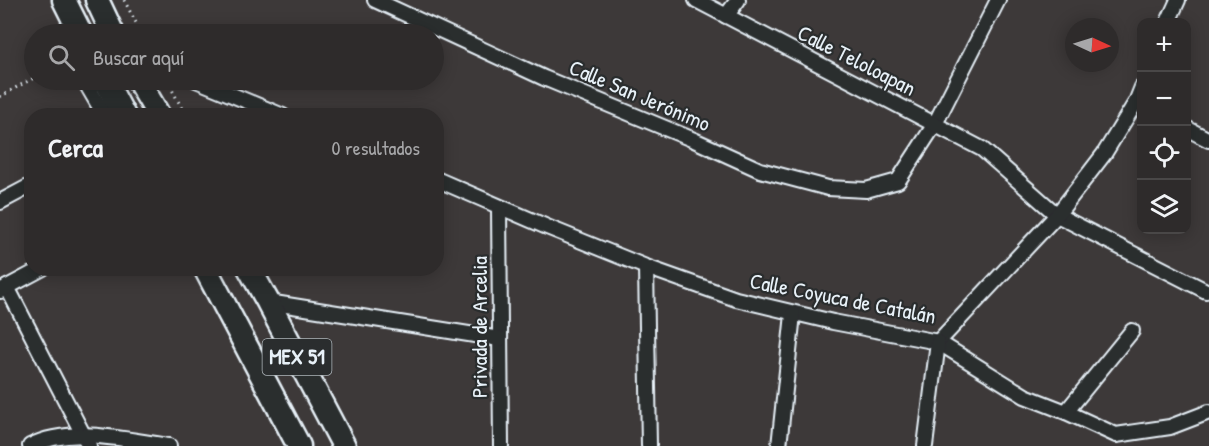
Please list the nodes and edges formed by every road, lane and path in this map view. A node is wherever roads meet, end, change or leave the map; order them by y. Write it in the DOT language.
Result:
graph roads {
  1 [pos="64,0"];
  2 [pos="97,0"];
  3 [pos="124,0"];
  4 [pos="375,0"];
  5 [pos="696,0"];
  6 [pos="738,0"];
  7 [pos="1178,0"];
  8 [pos="994,2"];
  9 [pos="726,16"];
  10 [pos="1170,18"];
  11 [pos="76,24"];
  12 [pos="108,24"];
  13 [pos="137,24"];
  14 [pos="427,24"];
  15 [pos="444,32"];
  16 [pos="24,83"];
  17 [pos="90,90"];
  18 [pos="110,90"];
  19 [pos="144,90"];
  20 [pos="172,90"];
  21 [pos="220,90"];
  22 [pos="0,97"];
  23 [pos="1137,106"];
  24 [pos="100,108"];
  25 [pos="120,108"];
  26 [pos="154,108"];
  27 [pos="182,108"];
  28 [pos="264,108"];
  29 [pos="935,124"];
  30 [pos="1191,131"];
  31 [pos="1209,140"];
  32 [pos="444,182"];
  33 [pos="24,189"];
  34 [pos="0,202"];
  35 [pos="500,207"];
  36 [pos="1057,215"];
  37 [pos="646,267"];
  38 [pos="28,276"];
  39 [pos="209,276"];
  40 [pos="253,276"];
  41 [pos="4,289"];
  42 [pos="1206,291"];
  43 [pos="268,302"];
  44 [pos="793,314"];
  45 [pos="1132,332"];
  46 [pos="500,339"];
  47 [pos="938,342"];
  48 [pos="1066,412"];
  49 [pos="1209,412"];
  50 [pos="87,440"];
  51 [pos="30,446"];
  52 [pos="169,446"];
  53 [pos="299,446"];
  54 [pos="344,446"];
  55 [pos="501,446"];
  56 [pos="649,446"];
  57 [pos="779,446"];
  58 [pos="925,446"];
  1 -- 11 [label="main road"];
  2 -- 12 [label="main road"];
  3 -- 13 [label="path"];
  4 -- 14 [label="street, Calle San Jerónimo"];
  5 -- 9 [label="street, Calle Teloloapan"];
  6 -- 9 [label="street"];
  7 -- 10 [label="street"];
  8 -- 29 [label="street"];
  9 -- 29 [label="street, Calle Teloloapan"];
  15 -- 29 [label="street, Calle San Jerónimo"];
  16 -- 22 [label="path"];
  17 -- 24 [label="street"];
  18 -- 25 [label="main road"];
  19 -- 26 [label="main road"];
  20 -- 27 [label="path"];
  21 -- 28 [label="street"];
  23 -- 36 [label="street, Calle Coyuca de Catalán"];
  29 -- 36 [label="street, Calle Teloloapan"];
  30 -- 31 [label="street"];
  32 -- 35 [label="street, Calle Coyuca de Catalán"];
  33 -- 34 [label="street"];
  35 -- 37 [label="street, Calle Coyuca de Catalán"];
  35 -- 46 [label="street, Privada de Arcelia"];
  36 -- 42 [label="street, Calle Teloloapan"];
  36 -- 47 [label="street, Calle Coyuca de Catalán"];
  37 -- 44 [label="street, Calle Coyuca de Catalán"];
  37 -- 56 [label="street"];
  38 -- 41 [label="street"];
  39 -- 53 [label="main road, MEX 51"];
  40 -- 43 [label="main road, MEX 51"];
  41 -- 50 [label="street"];
  43 -- 46 [label="street"];
  43 -- 54 [label="main road, MEX 51"];
  44 -- 47 [label="street, Calle Coyuca de Catalán"];
  44 -- 57 [label="street"];
  45 -- 48 [label="street"];
  46 -- 55 [label="street, Privada de Arcelia"];
  47 -- 48 [label="street"];
  47 -- 58 [label="street"];
  48 -- 49 [label="street"];
  50 -- 51 [label="street"];
  50 -- 52 [label="street"];
}
